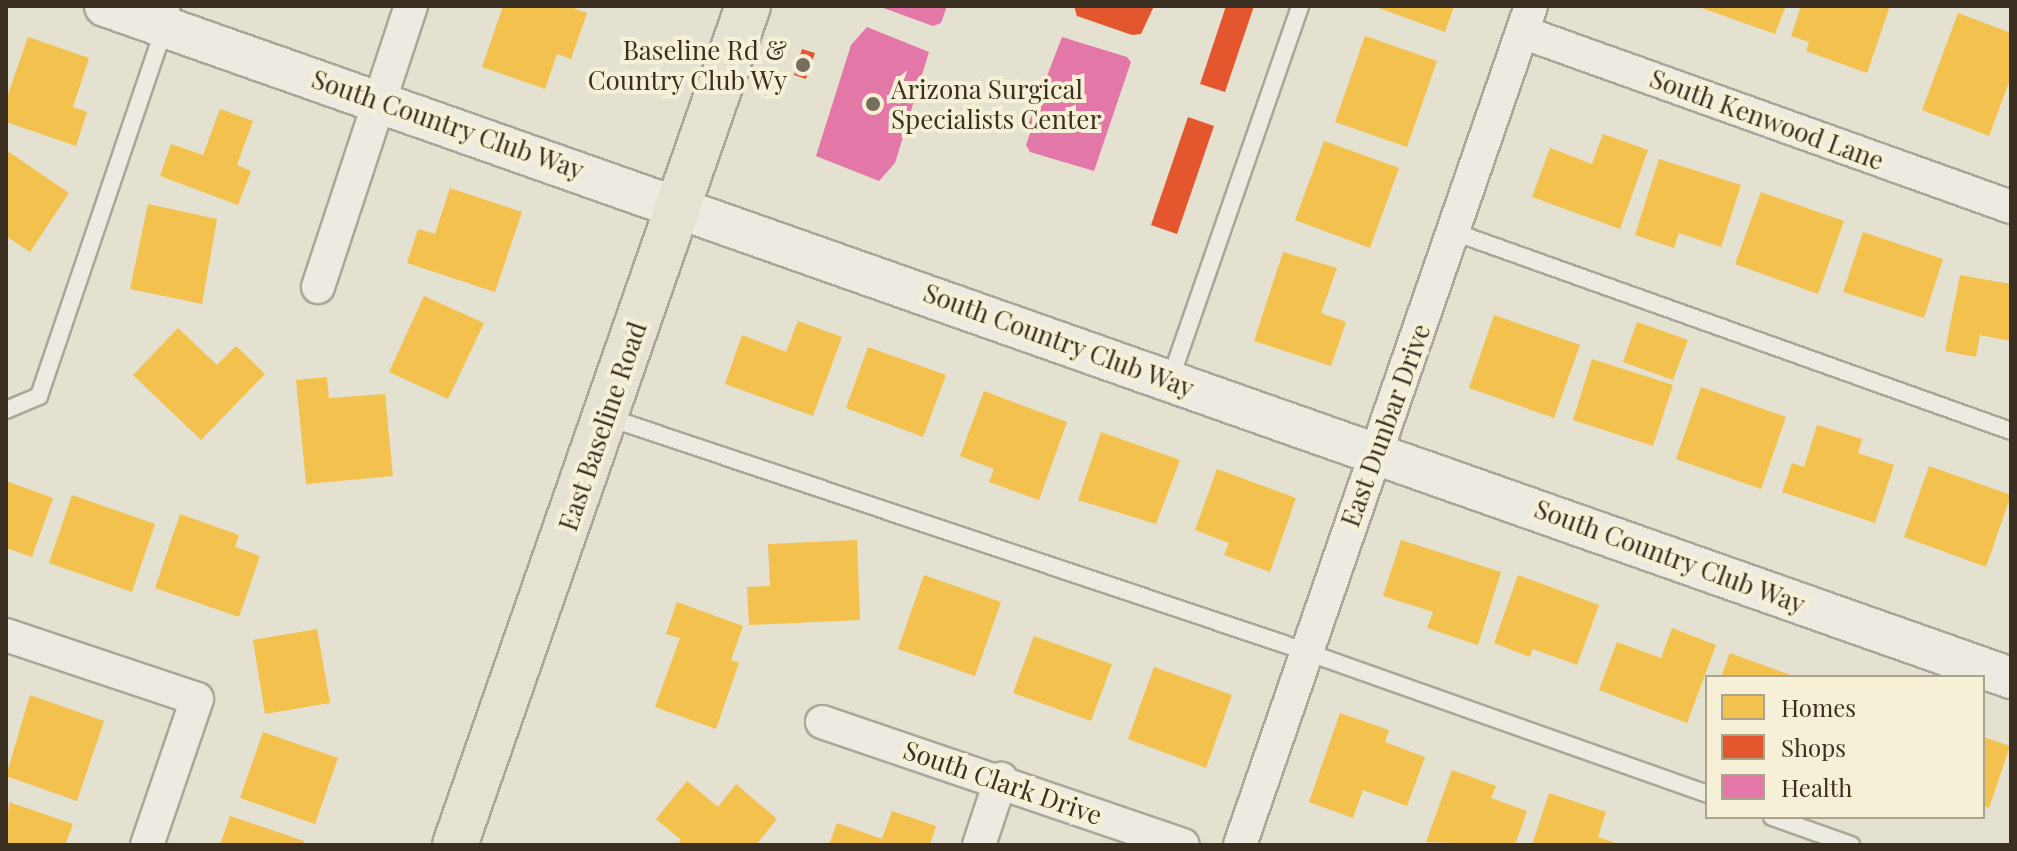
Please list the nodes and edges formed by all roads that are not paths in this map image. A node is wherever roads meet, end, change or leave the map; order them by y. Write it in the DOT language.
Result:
graph roads {
  1 [pos="105,6"];
  2 [pos="411,6"];
  3 [pos="748,6"];
  4 [pos="1300,6"];
  5 [pos="169,16"];
  6 [pos="1527,19"];
  7 [pos="378,100"];
  8 [pos="680,205"];
  9 [pos="2011,207"];
  10 [pos="1454,232"];
  11 [pos="318,287"];
  12 [pos="1170,380"];
  13 [pos="6,410"];
  14 [pos="605,417"];
  15 [pos="2011,431"];
  16 [pos="1375,450"];
  17 [pos="6,635"];
  18 [pos="1305,652"];
  19 [pos="2011,678"];
  20 [pos="822,722"];
  21 [pos="1001,779"];
  22 [pos="1705,793"];
  23 [pos="1778,819"];
  24 [pos="147,845"];
  25 [pos="455,845"];
  26 [pos="979,845"];
  27 [pos="1183,845"];
  28 [pos="1240,845"];
  29 [pos="1851,845"];
  1 -- 5 [label="street, South Country Club Way"];
  2 -- 7 [label="street"];
  3 -- 8 [label="main road, East Baseline Road"];
  4 -- 12 [label="lane"];
  5 -- 7 [label="street, South Country Club Way"];
  5 -- 13 [label="lane"];
  6 -- 9 [label="street, South Kenwood Lane"];
  6 -- 10 [label="street, East Dunbar Drive"];
  7 -- 8 [label="street, South Country Club Way"];
  7 -- 11 [label="street"];
  8 -- 12 [label="street, South Country Club Way"];
  8 -- 14 [label="main road, East Baseline Road"];
  10 -- 15 [label="lane"];
  10 -- 16 [label="street, East Dunbar Drive"];
  12 -- 16 [label="street, South Country Club Way"];
  14 -- 18 [label="lane"];
  14 -- 25 [label="main road, East Baseline Road"];
  16 -- 18 [label="street, East Dunbar Drive"];
  16 -- 19 [label="street, South Country Club Way"];
  17 -- 24 [label="street"];
  18 -- 22 [label="lane"];
  18 -- 28 [label="street, East Dunbar Drive"];
  20 -- 21 [label="street, South Clark Drive"];
  21 -- 26 [label="street"];
  21 -- 27 [label="street, South Clark Drive"];
  23 -- 29 [label="lane"];
}
